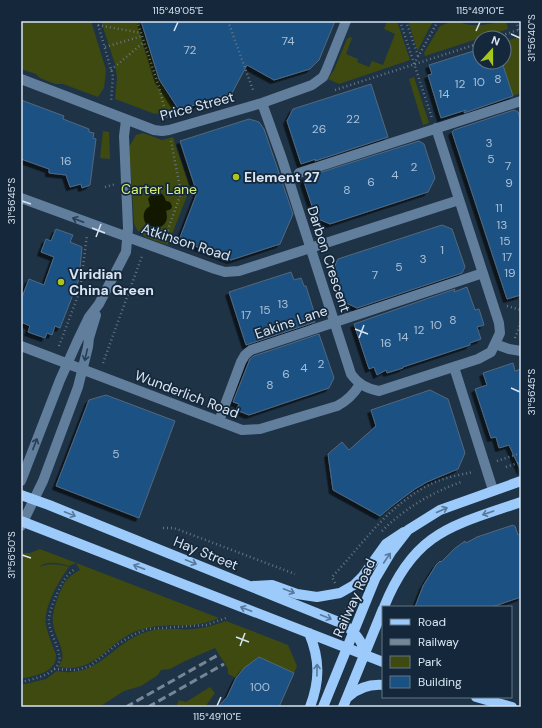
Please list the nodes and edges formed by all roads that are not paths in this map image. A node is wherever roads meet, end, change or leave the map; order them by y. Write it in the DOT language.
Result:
graph roads {
  1 [pos="346,21"];
  2 [pos="21,79"];
  3 [pos="521,101"];
  4 [pos="262,103"];
  5 [pos="126,120"];
  6 [pos="436,128"];
  7 [pos="299,173"];
  8 [pos="21,198"];
  9 [pos="459,200"];
  10 [pos="128,238"];
  11 [pos="311,248"];
  12 [pos="483,273"];
  13 [pos="99,304"];
  14 [pos="335,322"];
  15 [pos="495,344"];
  16 [pos="21,346"];
  17 [pos="521,350"];
  18 [pos="67,364"];
  19 [pos="454,367"];
  20 [pos="83,370"];
  21 [pos="360,384"];
  22 [pos="219,421"];
  23 [pos="21,481"];
  24 [pos="521,481"];
  25 [pos="493,490"];
  26 [pos="21,495"];
  27 [pos="34,500"];
  28 [pos="521,502"];
  29 [pos="22,523"];
  30 [pos="408,530"];
  31 [pos="251,586"];
  32 [pos="384,606"];
  33 [pos="382,611"];
  34 [pos="354,632"];
  35 [pos="309,633"];
  36 [pos="347,648"];
  37 [pos="365,655"];
  38 [pos="382,662"];
  39 [pos="382,685"];
  40 [pos="348,697"];
  41 [pos="480,698"];
  42 [pos="310,707"];
  43 [pos="323,707"];
  44 [pos="343,707"];
  45 [pos="512,707"];
  1 -- 4 [label="street, Price Street"];
  2 -- 5 [label="street, Price Street"];
  3 -- 6 [label="street"];
  4 -- 5 [label="street, Price Street"];
  4 -- 11 [label="street, Darbon Crescent"];
  5 -- 10 [label="street"];
  6 -- 7 [label="street"];
  6 -- 9 [label="street"];
  10 -- 8 [label="street, Atkinson Road, one-way"];
  9 -- 11 [label="street, Atkinson Road"];
  9 -- 12 [label="street"];
  10 -- 11 [label="street, Atkinson Road"];
  10 -- 13 [label="street"];
  11 -- 14 [label="street, Darbon Crescent"];
  12 -- 14 [label="street, Eakins Lane"];
  12 -- 15 [label="street"];
  13 -- 18 [label="street"];
  13 -- 20 [label="street, one-way"];
  14 -- 21 [label="street, Darbon Crescent"];
  14 -- 22 [label="street, Eakins Lane"];
  15 -- 17 [label="street"];
  15 -- 19 [label="street"];
  16 -- 18 [label="street, Wunderlich Road"];
  18 -- 20 [label="street, Wunderlich Road"];
  23 -- 18 [label="street, one-way"];
  19 -- 21 [label="street"];
  19 -- 25 [label="street"];
  20 -- 22 [label="street, Wunderlich Road"];
  20 -- 27 [label="street"];
  21 -- 22 [label="street, Wunderlich Road"];
  24 -- 25 [label="main road, Railway Road"];
  30 -- 25 [label="main road, Railway Road, one-way"];
  26 -- 27 [label="main road, Hay Street"];
  27 -- 29 [label="street"];
  27 -- 31 [label="main road, Hay Street, one-way"];
  28 -- 32 [label="main road, one-way"];
  35 -- 29 [label="main road, one-way"];
  31 -- 30 [label="main road, one-way"];
  34 -- 30 [label="main road, Railway Road, one-way"];
  31 -- 34 [label="main road, Hay Street, one-way"];
  33 -- 37 [label="main road"];
  34 -- 36 [label="main road, Railway Road"];
  34 -- 37 [label="main road, Hay Street"];
  35 -- 36 [label="main road"];
  42 -- 35 [label="main road, one-way"];
  36 -- 37 [label="main road"];
  36 -- 43 [label="main road, Railway Road"];
  37 -- 38 [label="main road"];
  37 -- 40 [label="main road"];
  39 -- 40 [label="main road"];
  40 -- 44 [label="main road"];
  41 -- 45 [label="main road"];
}
